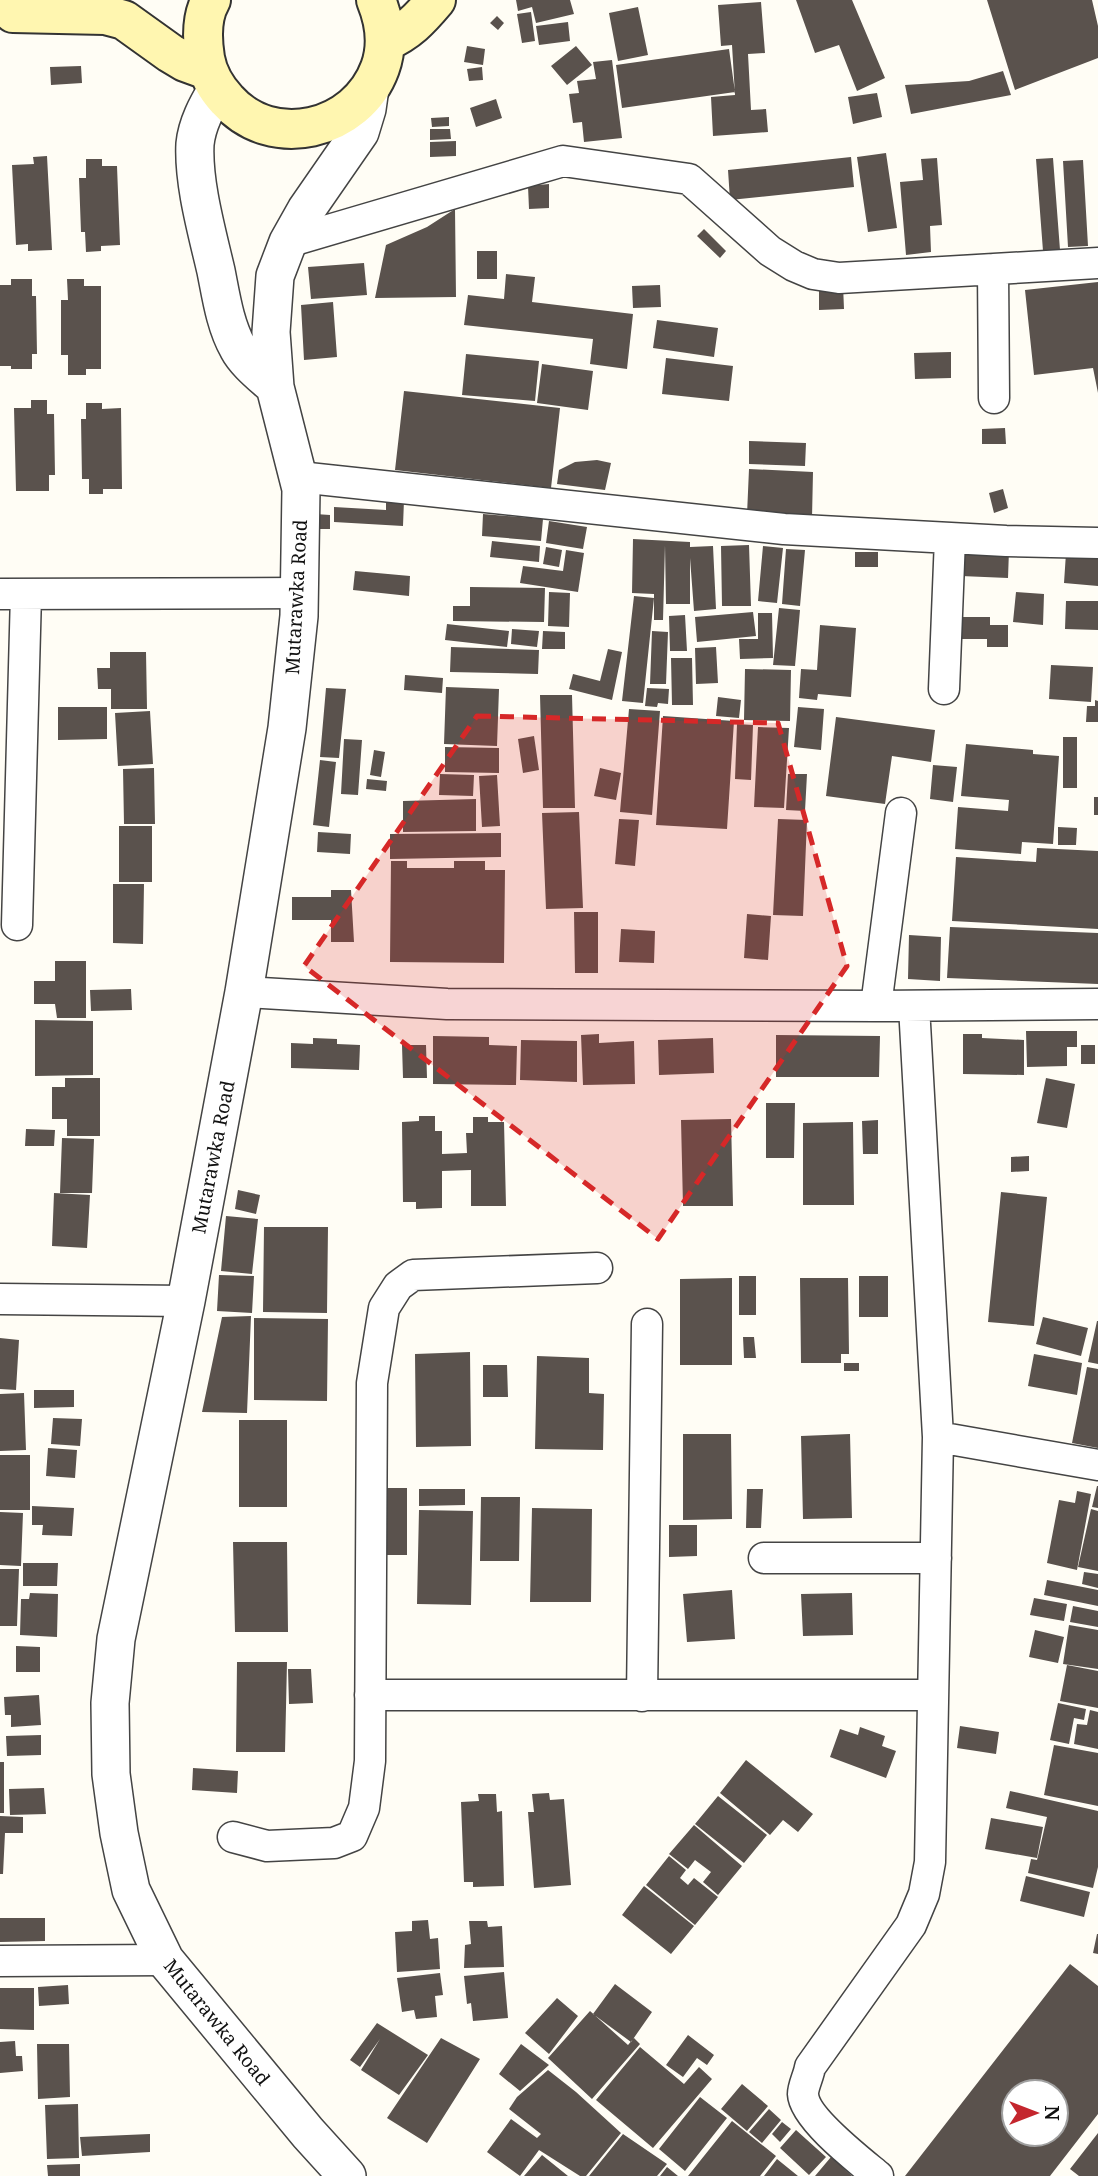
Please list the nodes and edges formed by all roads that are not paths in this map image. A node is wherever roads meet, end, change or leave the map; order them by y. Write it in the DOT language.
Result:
graph roads {
  1 [pos="65,0"];
  2 [pos="211,0"];
  3 [pos="376,0"];
  4 [pos="436,0"];
  5 [pos="6,15"];
  6 [pos="385,42"];
  7 [pos="212,80"];
  8 [pos="370,88"];
  9 [pos="288,242"];
  10 [pos="1098,263"];
  11 [pos="993,269"];
  12 [pos="275,387"];
  13 [pos="994,398"];
  14 [pos="299,477"];
  15 [pos="950,538"];
  16 [pos="1098,543"];
  17 [pos="299,593"];
  18 [pos="13,594"];
  19 [pos="944,689"];
  20 [pos="901,813"];
  21 [pos="17,925"];
  22 [pos="244,992"];
  23 [pos="1098,1004"];
  24 [pos="876,1006"];
  25 [pos="914,1006"];
  26 [pos="597,1268"];
  27 [pos="0,1298"];
  28 [pos="186,1301"];
  29 [pos="647,1324"];
  30 [pos="939,1437"];
  31 [pos="1098,1465"];
  32 [pos="764,1558"];
  33 [pos="936,1558"];
  34 [pos="370,1695"];
  35 [pos="933,1695"];
  36 [pos="642,1696"];
  37 [pos="233,1837"];
  38 [pos="165,1960"];
  39 [pos="0,1961"];
  40 [pos="347,2176"];
  41 [pos="878,2176"];
  1 -- 5 [label="main road"];
  2 -- 7 [label="main road"];
  3 -- 6 [label="main road"];
  4 -- 6 [label="main road"];
  5 -- 7 [label="main road"];
  6 -- 8 [label="main road"];
  7 -- 8 [label="main road"];
  7 -- 12 [label="street"];
  8 -- 9 [label="street, Mutarawka Road"];
  9 -- 11 [label="street"];
  9 -- 12 [label="street, Mutarawka Road"];
  10 -- 11 [label="street"];
  11 -- 13 [label="street"];
  12 -- 14 [label="street, Mutarawka Road"];
  14 -- 15 [label="street"];
  14 -- 17 [label="street, Mutarawka Road"];
  15 -- 16 [label="street"];
  15 -- 19 [label="street"];
  17 -- 18 [label="street"];
  17 -- 22 [label="street, Mutarawka Road"];
  18 -- 21 [label="street"];
  20 -- 24 [label="street"];
  22 -- 24 [label="street"];
  22 -- 28 [label="street, Mutarawka Road"];
  23 -- 25 [label="street"];
  24 -- 25 [label="street"];
  25 -- 30 [label="street"];
  26 -- 34 [label="street"];
  27 -- 28 [label="street"];
  28 -- 38 [label="street, Mutarawka Road"];
  29 -- 36 [label="street"];
  30 -- 31 [label="street"];
  30 -- 33 [label="street"];
  32 -- 33 [label="street"];
  33 -- 35 [label="street"];
  34 -- 36 [label="street"];
  34 -- 37 [label="street"];
  35 -- 36 [label="street"];
  35 -- 41 [label="street"];
  38 -- 39 [label="street"];
  38 -- 40 [label="street, Mutarawka Road"];
}
